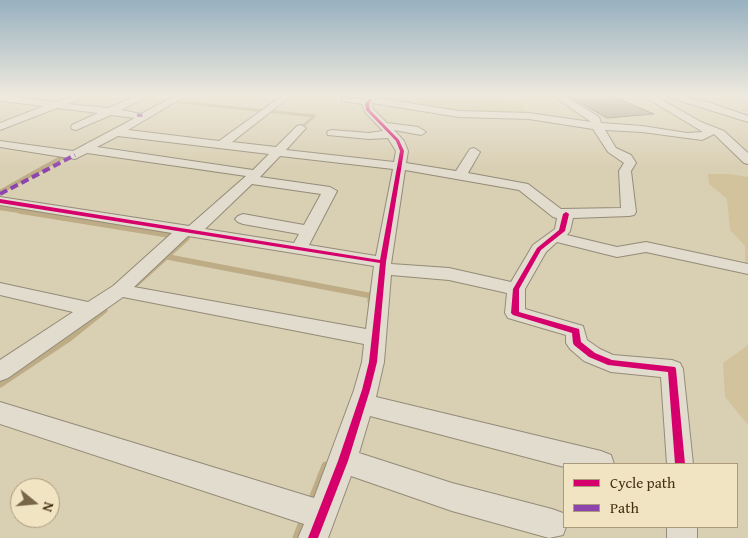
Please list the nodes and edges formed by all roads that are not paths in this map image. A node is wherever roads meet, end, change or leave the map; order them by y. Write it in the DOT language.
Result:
graph roads {
  1 [pos="18,120"];
  2 [pos="91,120"];
  3 [pos="137,120"];
  4 [pos="255,120"];
  5 [pos="378,120"];
  6 [pos="496,120"];
  7 [pos="548,120"];
  8 [pos="551,120"];
  9 [pos="595,120"];
  10 [pos="688,120"];
  11 [pos="689,120"];
  12 [pos="597,126"];
  13 [pos="0,127"];
  14 [pos="76,127"];
  15 [pos="300,128"];
  16 [pos="387,130"];
  17 [pos="116,132"];
  18 [pos="421,132"];
  19 [pos="332,134"];
  20 [pos="0,144"];
  21 [pos="222,144"];
  22 [pos="84,149"];
  23 [pos="278,149"];
  24 [pos="352,149"];
  25 [pos="474,152"];
  26 [pos="748,160"];
  27 [pos="398,166"];
  28 [pos="461,174"];
  29 [pos="250,176"];
  30 [pos="0,201"];
  31 [pos="566,214"];
  32 [pos="242,219"];
  33 [pos="309,231"];
  34 [pos="183,234"];
  35 [pos="554,237"];
  36 [pos="299,249"];
  37 [pos="383,266"];
  38 [pos="743,269"];
  39 [pos="748,283"];
  40 [pos="0,289"];
  41 [pos="516,289"];
  42 [pos="126,291"];
  43 [pos="93,310"];
  44 [pos="371,337"];
  45 [pos="4,364"];
  46 [pos="362,404"];
  47 [pos="0,413"];
  48 [pos="342,461"];
  49 [pos="597,463"];
  50 [pos="680,463"];
  51 [pos="312,519"];
  52 [pos="552,524"];
  1 -- 13 [label="street"];
  2 -- 14 [label="street"];
  3 -- 17 [label="street"];
  4 -- 21 [label="street"];
  5 -- 16 [label="street"];
  6 -- 7 [label="street"];
  8 -- 12 [label="street"];
  9 -- 12 [label="street"];
  10 -- 12 [label="street"];
  11 -- 26 [label="street"];
  12 -- 31 [label="street"];
  15 -- 23 [label="street"];
  16 -- 18 [label="street"];
  16 -- 19 [label="street"];
  16 -- 27 [label="street"];
  17 -- 21 [label="street"];
  17 -- 22 [label="street"];
  20 -- 22 [label="street"];
  21 -- 23 [label="street"];
  22 -- 29 [label="street"];
  23 -- 24 [label="street"];
  23 -- 27 [label="street"];
  23 -- 29 [label="street"];
  25 -- 28 [label="street"];
  27 -- 28 [label="street"];
  27 -- 37 [label="street"];
  28 -- 31 [label="street"];
  29 -- 33 [label="street"];
  29 -- 34 [label="street"];
  30 -- 34 [label="street"];
  31 -- 35 [label="street"];
  32 -- 33 [label="street"];
  33 -- 36 [label="street"];
  34 -- 36 [label="street"];
  34 -- 42 [label="street"];
  35 -- 38 [label="street"];
  35 -- 41 [label="street"];
  36 -- 37 [label="street"];
  37 -- 41 [label="street"];
  37 -- 44 [label="street"];
  38 -- 39 [label="street"];
  40 -- 43 [label="street"];
  41 -- 50 [label="street"];
  42 -- 43 [label="street"];
  42 -- 44 [label="street"];
  43 -- 45 [label="street"];
  44 -- 46 [label="street"];
  46 -- 48 [label="street"];
  46 -- 49 [label="street"];
  47 -- 51 [label="street"];
  48 -- 51 [label="street"];
  48 -- 52 [label="street"];
}
